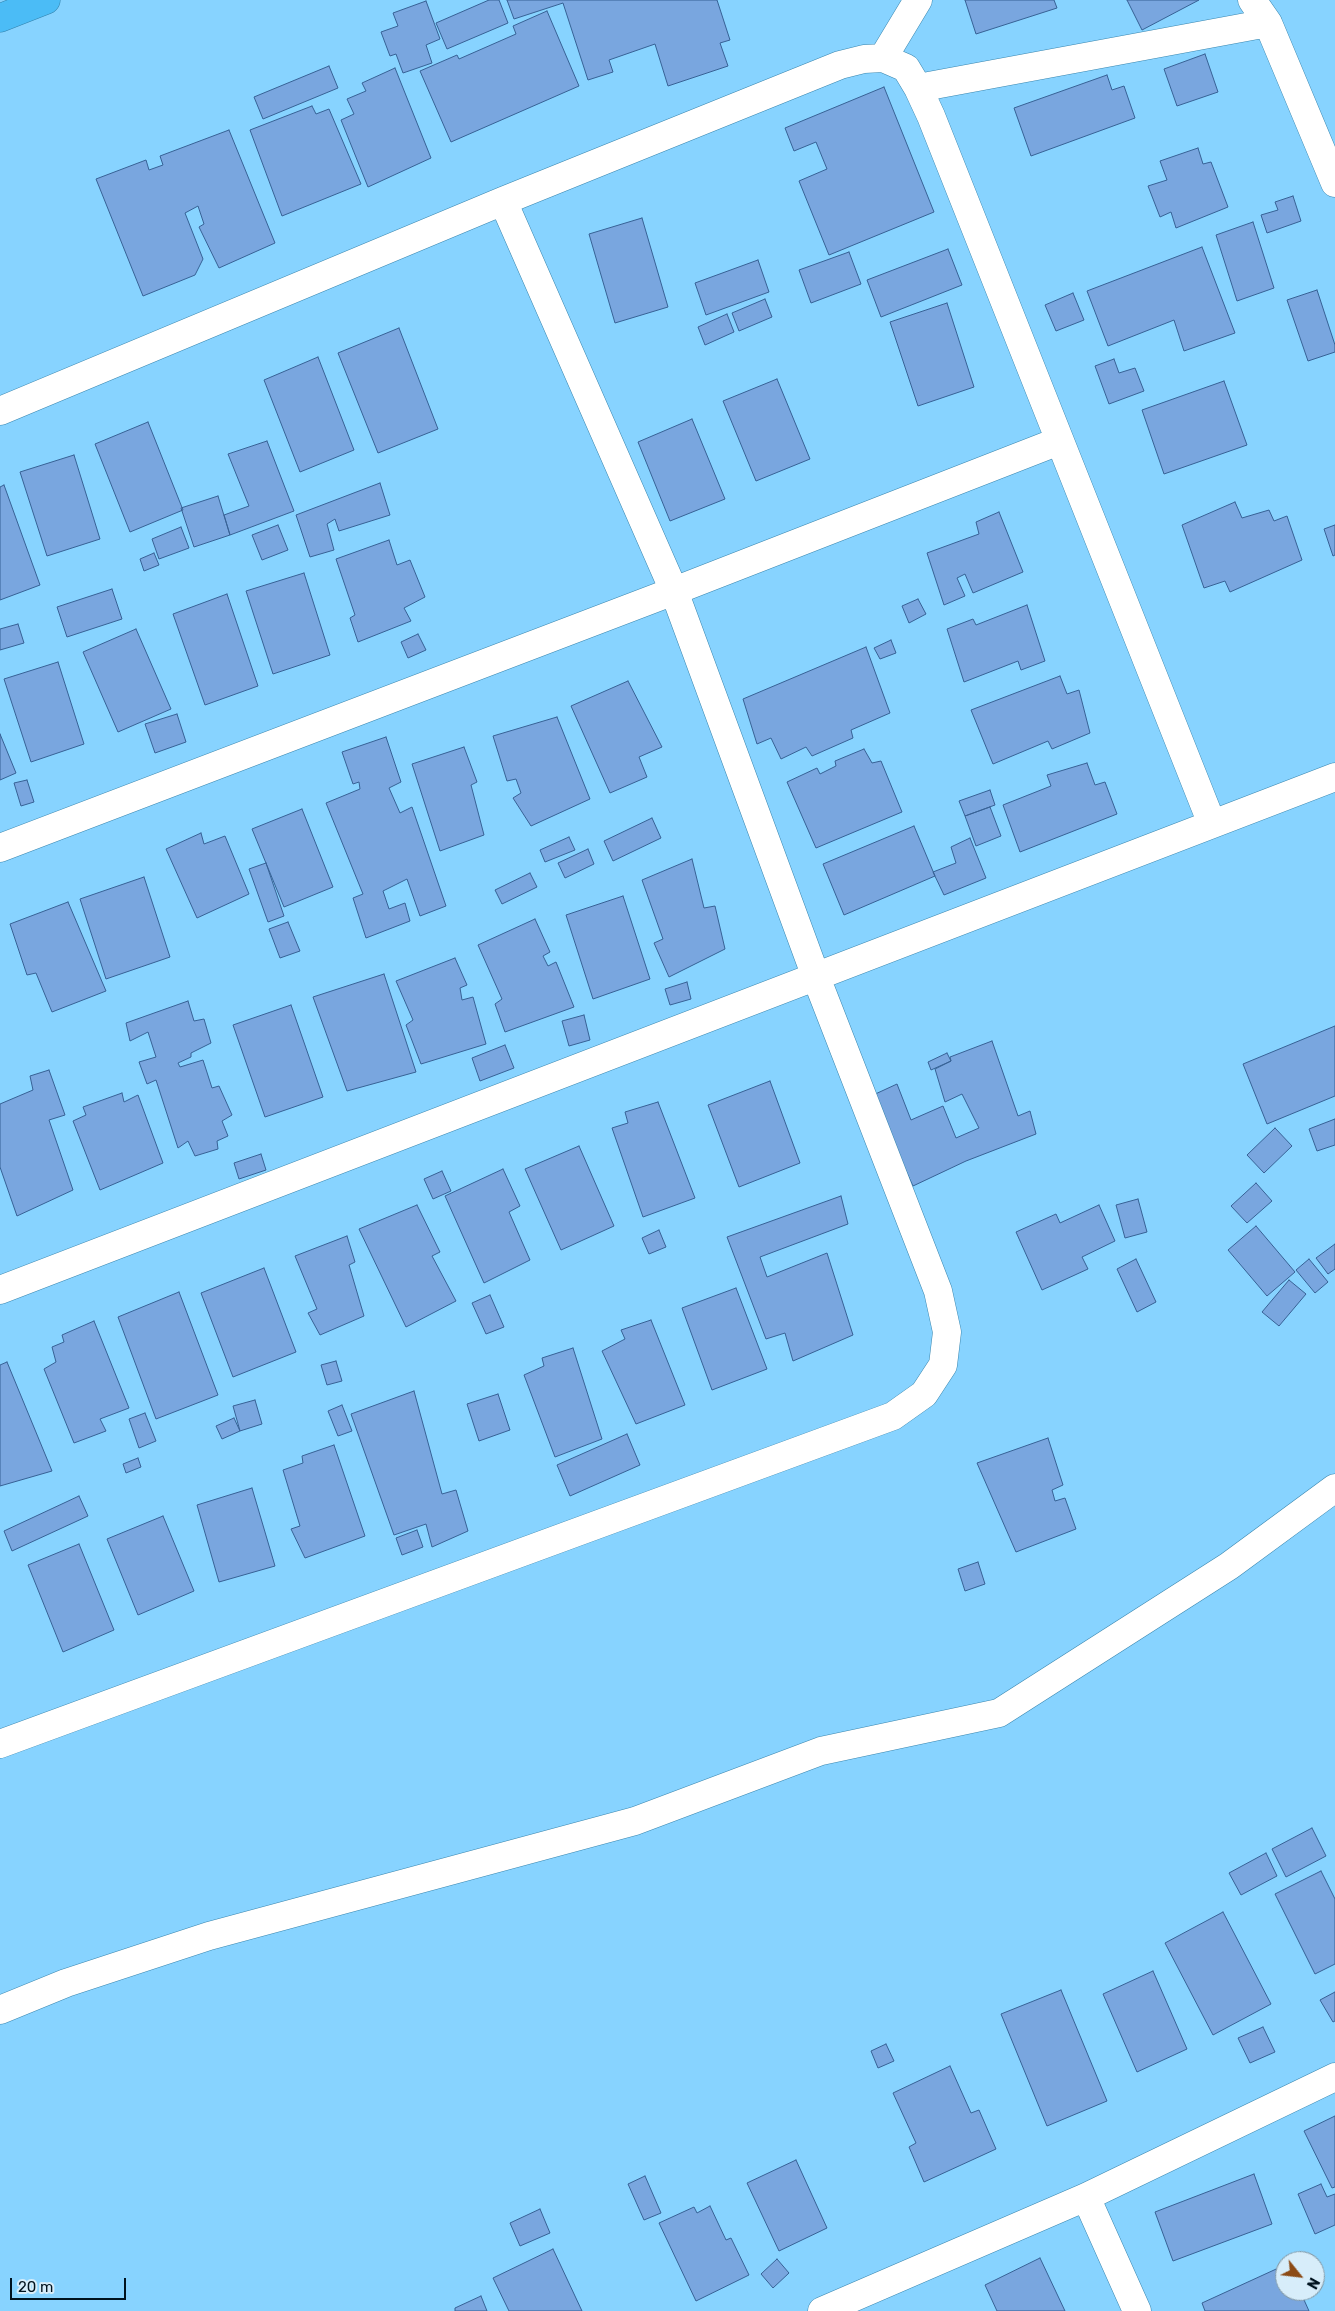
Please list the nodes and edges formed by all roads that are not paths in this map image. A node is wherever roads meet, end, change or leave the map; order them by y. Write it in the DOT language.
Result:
graph roads {
  1 [pos="46,0"];
  2 [pos="918,0"];
  3 [pos="1252,0"];
  4 [pos="0,18"];
  5 [pos="1268,23"];
  6 [pos="883,58"];
  7 [pos="918,88"];
  8 [pos="1335,184"];
  9 [pos="503,201"];
  10 [pos="0,411"];
  11 [pos="1059,441"];
  12 [pos="674,592"];
  13 [pos="1335,777"];
  14 [pos="1212,824"];
  15 [pos="0,848"];
  16 [pos="816,976"];
  17 [pos="0,1290"];
  18 [pos="1335,1488"];
  19 [pos="0,1744"];
  20 [pos="0,2010"];
  21 [pos="1335,2077"];
  22 [pos="1086,2197"];
  23 [pos="822,2311"];
  24 [pos="1137,2311"];
  1 -- 4 [label="highway"];
  2 -- 6 [label="street"];
  3 -- 5 [label="street"];
  5 -- 7 [label="street"];
  5 -- 8 [label="street"];
  6 -- 7 [label="street"];
  6 -- 9 [label="street"];
  7 -- 11 [label="street"];
  9 -- 10 [label="street"];
  9 -- 12 [label="street"];
  11 -- 12 [label="street"];
  11 -- 14 [label="street"];
  12 -- 15 [label="street"];
  12 -- 16 [label="street"];
  13 -- 14 [label="street"];
  14 -- 16 [label="street"];
  16 -- 17 [label="street"];
  16 -- 19 [label="street"];
  18 -- 20 [label="street"];
  21 -- 22 [label="street"];
  22 -- 23 [label="street"];
  22 -- 24 [label="street"];
}
